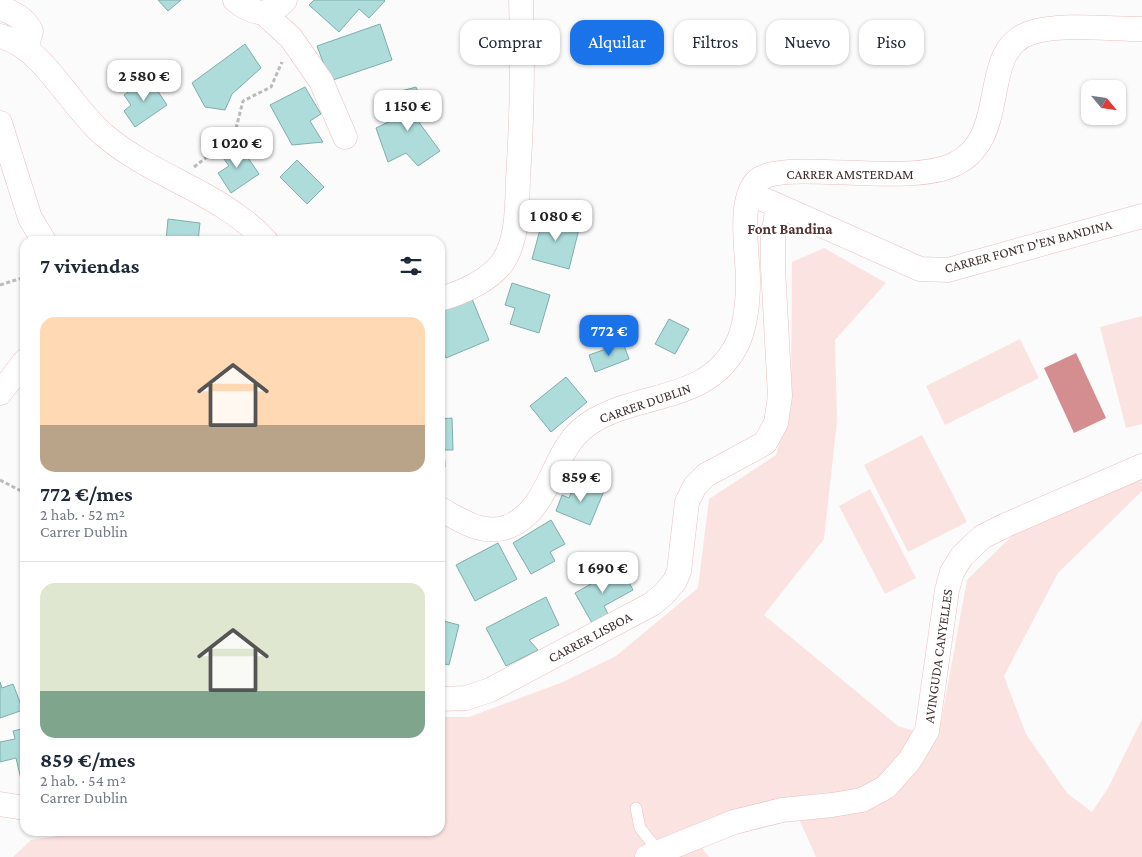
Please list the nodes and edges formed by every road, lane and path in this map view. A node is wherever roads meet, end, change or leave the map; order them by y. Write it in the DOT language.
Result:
graph roads {
  1 [pos="235,0"];
  2 [pos="285,0"];
  3 [pos="521,0"];
  4 [pos="0,8"];
  5 [pos="265,14"];
  6 [pos="1142,29"];
  7 [pos="0,36"];
  8 [pos="291,38"];
  9 [pos="26,49"];
  10 [pos="0,123"];
  11 [pos="345,137"];
  12 [pos="184,184"];
  13 [pos="750,193"];
  14 [pos="778,206"];
  15 [pos="1142,216"];
  16 [pos="245,232"];
  17 [pos="41,236"];
  18 [pos="20,279"];
  19 [pos="0,285"];
  20 [pos="445,298"];
  21 [pos="20,368"];
  22 [pos="0,393"];
  23 [pos="1142,466"];
  24 [pos="0,480"];
  25 [pos="20,491"];
  26 [pos="445,511"];
  27 [pos="445,699"];
  28 [pos="0,804"];
  29 [pos="20,807"];
  30 [pos="636,808"];
  31 [pos="656,855"];
  1 -- 5 [label="street"];
  2 -- 5 [label="street"];
  3 -- 20 [label="street"];
  4 -- 9 [label="street"];
  5 -- 8 [label="street"];
  6 -- 13 [label="street, CARRER AMSTERDAM"];
  7 -- 9 [label="street"];
  8 -- 11 [label="street"];
  8 -- 12 [label="path"];
  9 -- 12 [label="street"];
  10 -- 17 [label="street"];
  12 -- 16 [label="street"];
  13 -- 14 [label="street, CARRER FONT D'EN BANDINA"];
  13 -- 26 [label="street, CARRER DUBLIN"];
  14 -- 15 [label="street, CARRER FONT D'EN BANDINA"];
  14 -- 27 [label="street, CARRER LISBOA"];
  18 -- 19 [label="path"];
  21 -- 22 [label="street"];
  23 -- 31 [label="street, AVINGUDA CANYELLES"];
  24 -- 25 [label="path"];
  28 -- 29 [label="street"];
  30 -- 31 [label="lane"];
}
